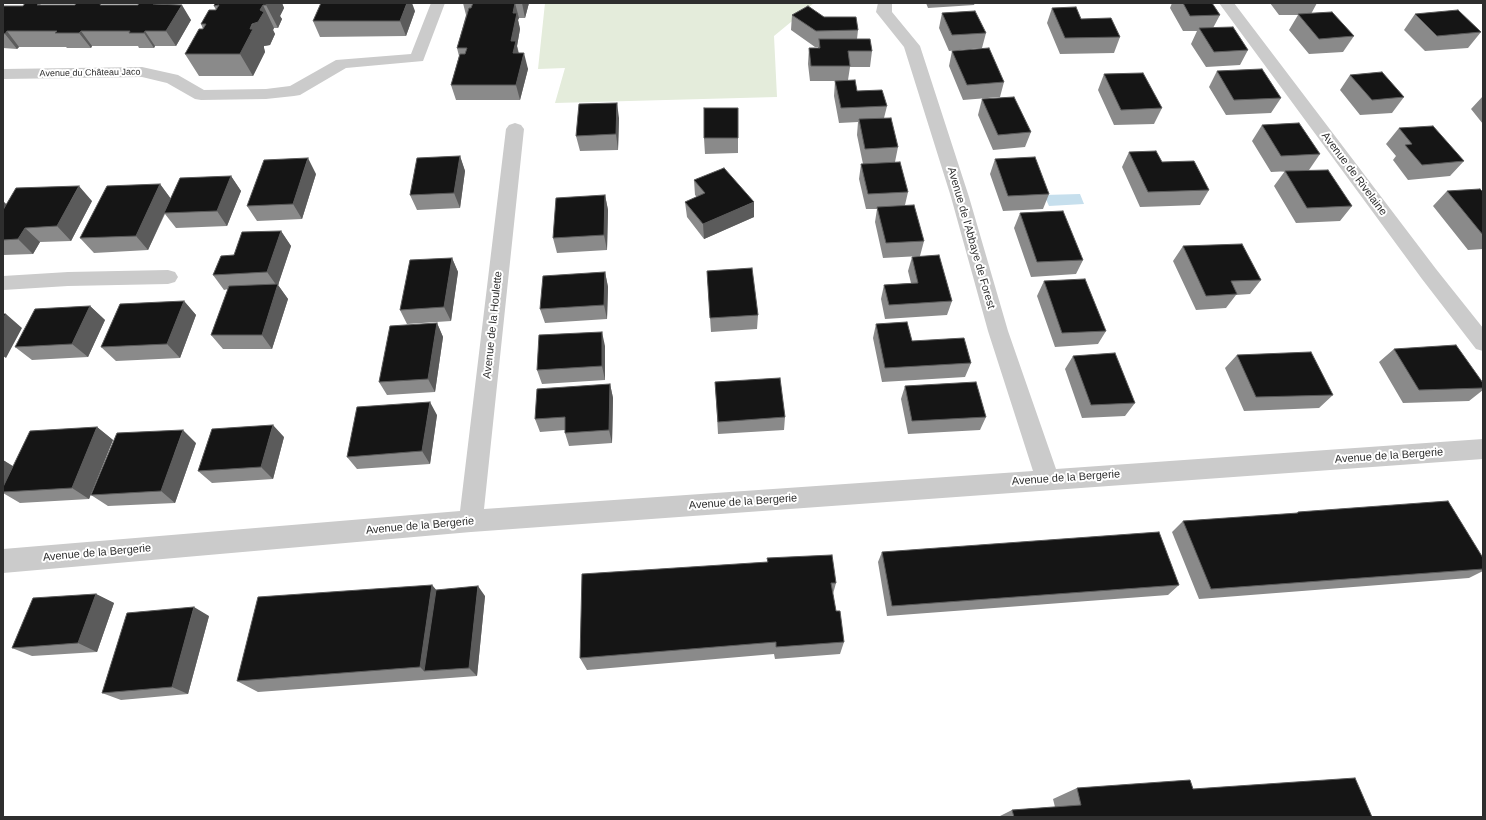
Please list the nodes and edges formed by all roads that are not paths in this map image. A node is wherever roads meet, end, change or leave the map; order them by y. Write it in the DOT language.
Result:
graph roads {
  1 [pos="438,3"];
  2 [pos="1226,3"];
  3 [pos="880,6"];
  4 [pos="3,74"];
  5 [pos="516,129"];
  6 [pos="168,277"];
  7 [pos="3,283"];
  8 [pos="1483,343"];
  9 [pos="1483,449"];
  10 [pos="1048,480"];
  11 [pos="470,521"];
  12 [pos="3,561"];
  1 -- 4 [label="street, Avenue du Château Jaco"];
  2 -- 8 [label="street, Avenue de Rivelaine"];
  3 -- 10 [label="street, Avenue de l'Abbaye de Forest"];
  5 -- 11 [label="street, Avenue de la Houlette"];
  6 -- 7 [label="street"];
  9 -- 10 [label="street, Avenue de la Bergerie"];
  10 -- 11 [label="street, Avenue de la Bergerie"];
  11 -- 12 [label="street, Avenue de la Bergerie"];
}
